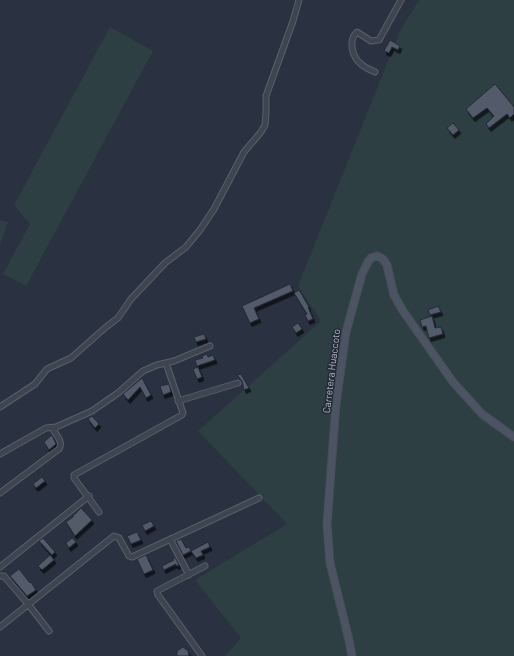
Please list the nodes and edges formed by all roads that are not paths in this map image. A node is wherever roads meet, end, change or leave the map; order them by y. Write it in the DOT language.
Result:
graph roads {
  1 [pos="299,0"];
  2 [pos="401,0"];
  3 [pos="375,72"];
  4 [pos="210,346"];
  5 [pos="166,363"];
  6 [pos="238,382"];
  7 [pos="178,401"];
  8 [pos="0,407"];
  9 [pos="56,427"];
  10 [pos="514,437"];
  11 [pos="0,454"];
  12 [pos="0,493"];
  13 [pos="89,496"];
  14 [pos="259,498"];
  15 [pos="100,512"];
  16 [pos="170,539"];
  17 [pos="205,566"];
  18 [pos="0,567"];
  19 [pos="189,575"];
  20 [pos="0,576"];
  21 [pos="28,604"];
  22 [pos="0,627"];
  23 [pos="48,631"];
  24 [pos="202,656"];
  25 [pos="352,656"];
  1 -- 8 [label="street"];
  2 -- 3 [label="street"];
  4 -- 5 [label="street"];
  5 -- 7 [label="street"];
  5 -- 9 [label="street"];
  6 -- 7 [label="street"];
  7 -- 13 [label="street"];
  9 -- 11 [label="street"];
  9 -- 12 [label="street"];
  10 -- 25 [label="street, Carretera Huaccoto"];
  13 -- 15 [label="street"];
  13 -- 18 [label="street"];
  14 -- 16 [label="street"];
  16 -- 19 [label="street"];
  16 -- 21 [label="street"];
  17 -- 19 [label="street"];
  19 -- 24 [label="street"];
  20 -- 21 [label="street"];
  21 -- 22 [label="street"];
  21 -- 23 [label="street"];
}
